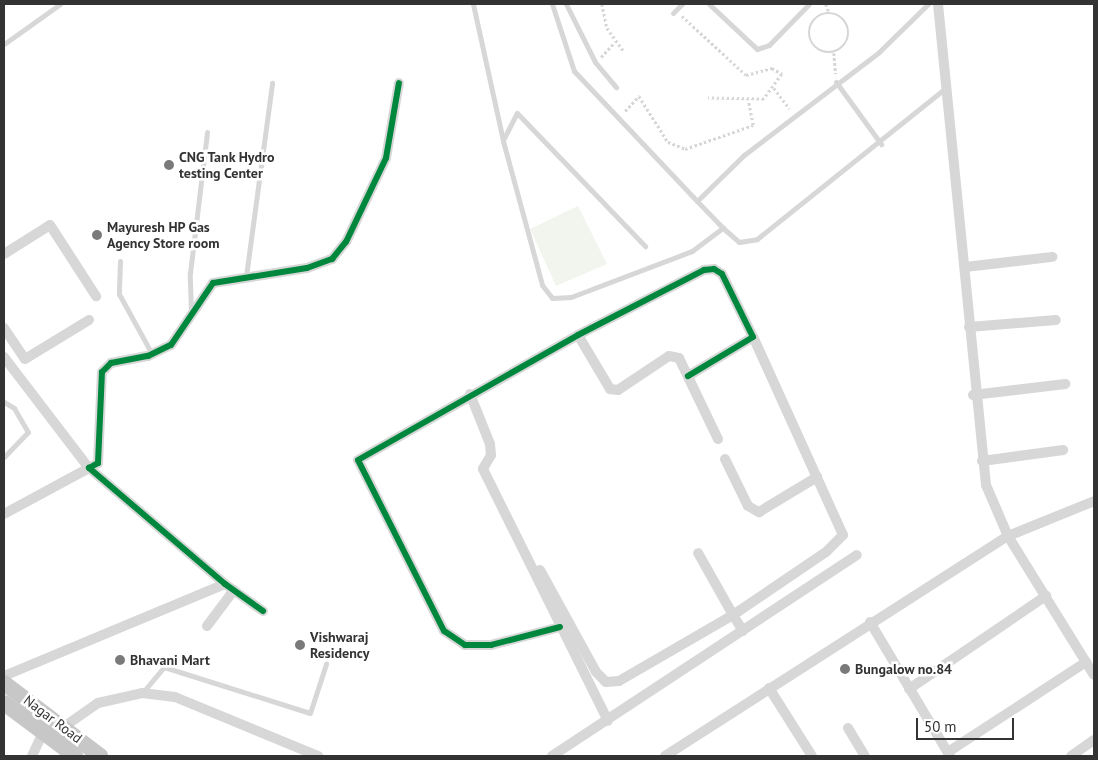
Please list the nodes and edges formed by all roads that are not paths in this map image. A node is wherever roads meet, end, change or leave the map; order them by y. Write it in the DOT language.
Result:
graph roads {
  1 [pos="60,4"];
  2 [pos="473,4"];
  3 [pos="552,4"];
  4 [pos="566,4"];
  5 [pos="682,4"];
  6 [pos="709,4"];
  7 [pos="809,4"];
  8 [pos="928,4"];
  9 [pos="938,4"];
  10 [pos="673,13"];
  11 [pos="4,44"];
  12 [pos="836,82"];
  13 [pos="272,83"];
  14 [pos="399,83"];
  15 [pos="616,87"];
  16 [pos="944,89"];
  17 [pos="207,132"];
  18 [pos="503,141"];
  19 [pos="881,144"];
  20 [pos="697,201"];
  21 [pos="723,228"];
  22 [pos="645,246"];
  23 [pos="4,254"];
  24 [pos="1052,257"];
  25 [pos="120,261"];
  26 [pos="965,267"];
  27 [pos="246,276"];
  28 [pos="96,296"];
  29 [pos="191,314"];
  30 [pos="89,320"];
  31 [pos="1056,320"];
  32 [pos="969,327"];
  33 [pos="4,328"];
  34 [pos="578,335"];
  35 [pos="754,337"];
  36 [pos="152,354"];
  37 [pos="4,357"];
  38 [pos="688,376"];
  39 [pos="1066,384"];
  40 [pos="470,394"];
  41 [pos="973,396"];
  42 [pos="4,402"];
  43 [pos="718,439"];
  44 [pos="1064,450"];
  45 [pos="4,457"];
  46 [pos="725,459"];
  47 [pos="982,461"];
  48 [pos="89,468"];
  49 [pos="817,477"];
  50 [pos="1094,501"];
  51 [pos="4,514"];
  52 [pos="1008,536"];
  53 [pos="698,553"];
  54 [pos="857,555"];
  55 [pos="540,570"];
  56 [pos="225,584"];
  57 [pos="234,590"];
  58 [pos="1046,596"];
  59 [pos="263,611"];
  60 [pos="733,615"];
  61 [pos="870,622"];
  62 [pos="207,626"];
  63 [pos="560,627"];
  64 [pos="743,632"];
  65 [pos="1086,662"];
  66 [pos="326,664"];
  67 [pos="1094,675"];
  68 [pos="4,676"];
  69 [pos="4,683"];
  70 [pos="769,688"];
  71 [pos="909,689"];
  72 [pos="142,692"];
  73 [pos="4,703"];
  74 [pos="608,721"];
  75 [pos="65,726"];
  76 [pos="848,728"];
  77 [pos="43,732"];
  78 [pos="1094,740"];
  79 [pos="949,754"];
  80 [pos="669,755"];
  81 [pos="32,756"];
  82 [pos="75,756"];
  83 [pos="100,756"];
  84 [pos="318,756"];
  85 [pos="552,756"];
  86 [pos="812,756"];
  87 [pos="865,756"];
  88 [pos="1071,756"];
  1 -- 11 [label="lane"];
  2 -- 18 [label="lane"];
  3 -- 20 [label="lane"];
  4 -- 15 [label="lane"];
  5 -- 10 [label="lane"];
  6 -- 7 [label="lane"];
  8 -- 12 [label="lane"];
  9 -- 16 [label="street"];
  12 -- 19 [label="lane"];
  12 -- 20 [label="lane"];
  13 -- 27 [label="lane"];
  14 -- 27 [label="street"];
  16 -- 19 [label="lane"];
  16 -- 26 [label="street"];
  17 -- 29 [label="lane"];
  18 -- 21 [label="lane"];
  18 -- 22 [label="lane"];
  19 -- 21 [label="lane"];
  20 -- 21 [label="lane"];
  23 -- 28 [label="street"];
  24 -- 26 [label="street"];
  25 -- 36 [label="lane"];
  26 -- 32 [label="street"];
  27 -- 29 [label="street"];
  29 -- 36 [label="street"];
  30 -- 33 [label="street"];
  31 -- 32 [label="street"];
  32 -- 41 [label="street"];
  34 -- 35 [label="street"];
  34 -- 38 [label="street"];
  34 -- 40 [label="street"];
  35 -- 38 [label="street"];
  35 -- 49 [label="street"];
  36 -- 48 [label="street"];
  37 -- 48 [label="street"];
  38 -- 43 [label="street"];
  39 -- 41 [label="street"];
  40 -- 63 [label="street"];
  40 -- 63 [label="street"];
  41 -- 47 [label="street"];
  42 -- 45 [label="lane"];
  44 -- 47 [label="street"];
  46 -- 49 [label="street"];
  47 -- 52 [label="street"];
  48 -- 51 [label="street"];
  48 -- 56 [label="street"];
  49 -- 60 [label="street"];
  50 -- 52 [label="street"];
  52 -- 58 [label="street"];
  52 -- 61 [label="street"];
  53 -- 60 [label="street"];
  54 -- 64 [label="street"];
  55 -- 60 [label="street"];
  56 -- 57 [label="street"];
  56 -- 68 [label="street"];
  57 -- 59 [label="street"];
  57 -- 62 [label="street"];
  58 -- 65 [label="street"];
  58 -- 71 [label="street"];
  60 -- 64 [label="street"];
  61 -- 70 [label="street"];
  61 -- 71 [label="street"];
  63 -- 74 [label="street"];
  64 -- 74 [label="street"];
  65 -- 67 [label="street"];
  65 -- 79 [label="street"];
  66 -- 72 [label="lane"];
  69 -- 75 [label="highway, Nagar Road"];
  70 -- 80 [label="street"];
  70 -- 86 [label="street"];
  71 -- 79 [label="street"];
  72 -- 75 [label="street"];
  72 -- 84 [label="street"];
  73 -- 77 [label="highway, Nagar Road"];
  74 -- 85 [label="street"];
  75 -- 83 [label="highway, Nagar Road"];
  76 -- 87 [label="street"];
  77 -- 81 [label="street"];
  77 -- 82 [label="highway, Nagar Road"];
  78 -- 88 [label="street"];
}
